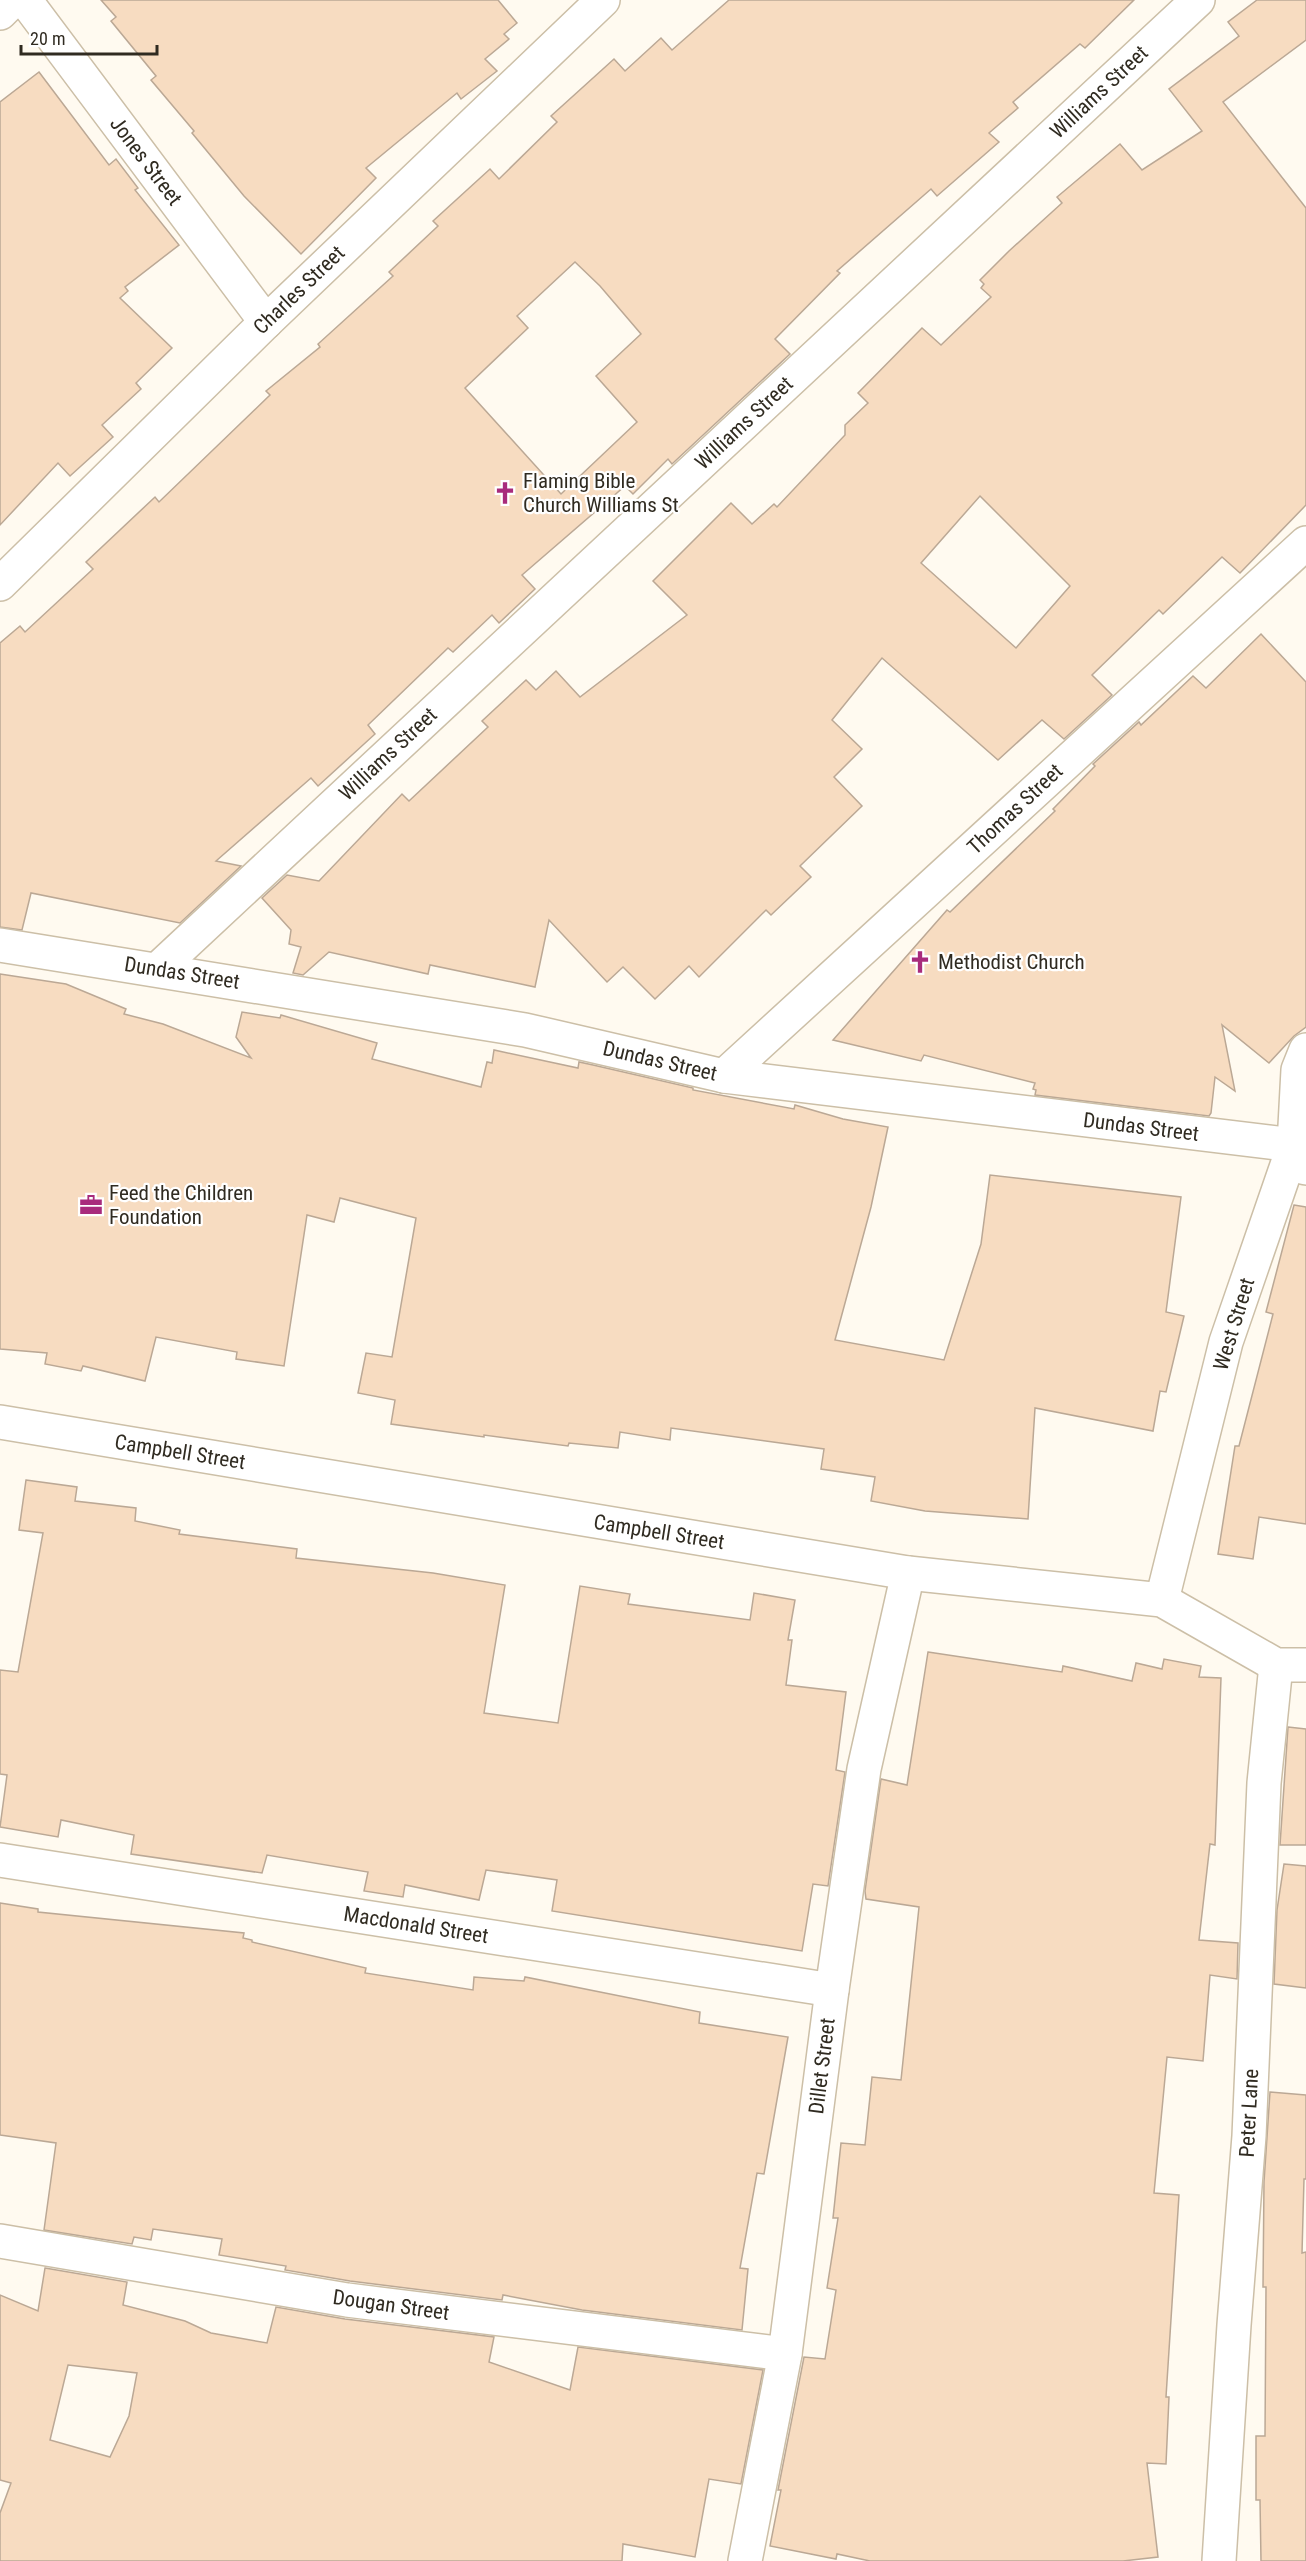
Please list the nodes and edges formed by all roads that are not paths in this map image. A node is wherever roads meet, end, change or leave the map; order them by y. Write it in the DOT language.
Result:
graph roads {
  1 [pos="13,0"];
  2 [pos="25,0"];
  3 [pos="603,0"];
  4 [pos="1198,0"];
  5 [pos="0,13"];
  6 [pos="266,322"];
  7 [pos="1306,543"];
  8 [pos="0,584"];
  9 [pos="0,945"];
  10 [pos="158,969"];
  11 [pos="1306,1050"];
  12 [pos="724,1076"];
  13 [pos="1300,1157"];
  14 [pos="0,1422"];
  15 [pos="908,1573"];
  16 [pos="1162,1600"];
  17 [pos="1291,1665"];
  18 [pos="0,1860"];
  19 [pos="832,1990"];
  20 [pos="0,2241"];
  21 [pos="785,2354"];
  22 [pos="745,2561"];
  23 [pos="1220,2561"];
  1 -- 5 [label="street"];
  2 -- 6 [label="street, Jones Street"];
  3 -- 6 [label="street, Charles Street"];
  4 -- 10 [label="street, Williams Street"];
  6 -- 8 [label="street, Charles Street"];
  7 -- 12 [label="street, Thomas Street"];
  9 -- 10 [label="street, Dundas Street"];
  10 -- 12 [label="street, Dundas Street"];
  11 -- 13 [label="street, West Street"];
  12 -- 13 [label="street, Dundas Street"];
  13 -- 16 [label="street, West Street"];
  14 -- 15 [label="street, Campbell Street"];
  15 -- 16 [label="street, Campbell Street"];
  15 -- 19 [label="street, Dillet Street"];
  16 -- 17 [label="street, Campbell Street"];
  17 -- 23 [label="street, Peter Lane"];
  18 -- 19 [label="street, Macdonald Street"];
  19 -- 21 [label="street, Dillet Street"];
  20 -- 21 [label="street, Dougan Street"];
  21 -- 22 [label="street, Dillet Street"];
}
